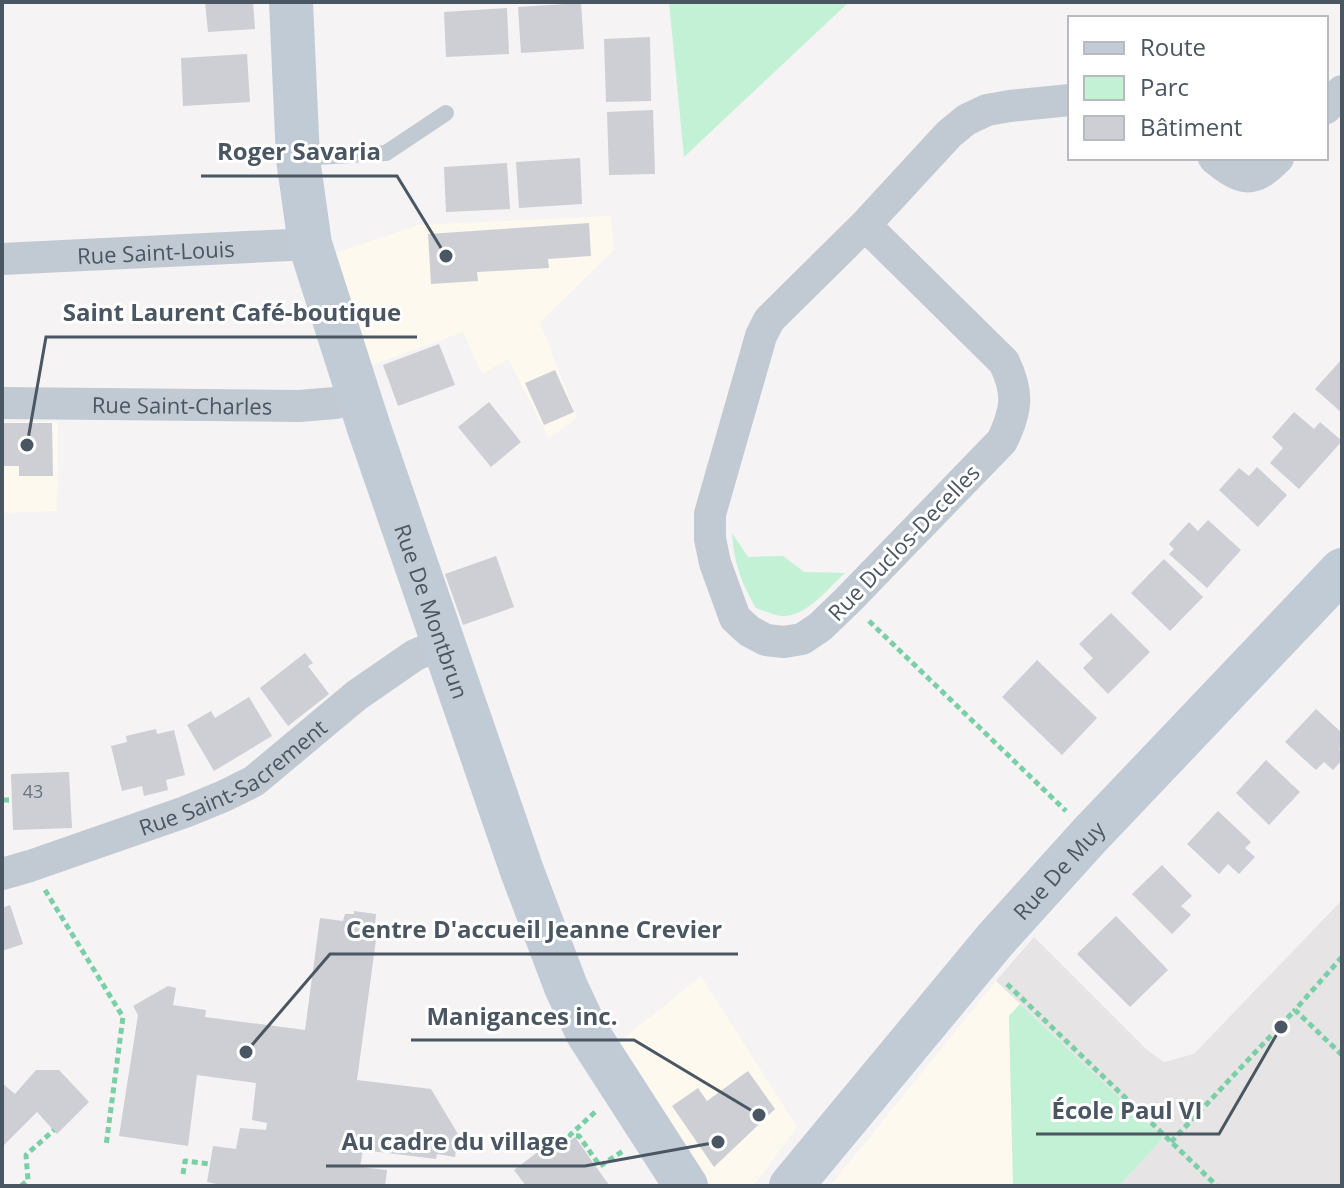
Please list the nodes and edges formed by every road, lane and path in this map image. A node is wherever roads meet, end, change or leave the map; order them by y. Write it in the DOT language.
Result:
graph roads {
  1 [pos="291,2"];
  2 [pos="1342,91"];
  3 [pos="1068,100"];
  4 [pos="1328,106"];
  5 [pos="446,113"];
  6 [pos="298,159"];
  7 [pos="1216,160"];
  8 [pos="1276,160"];
  9 [pos="865,225"];
  10 [pos="310,244"];
  11 [pos="2,259"];
  12 [pos="360,396"];
  13 [pos="2,403"];
  14 [pos="1342,571"];
  15 [pos="848,600"];
  16 [pos="444,643"];
  17 [pos="3,800"];
  18 [pos="12,800"];
  19 [pos="1070,816"];
  20 [pos="2,874"];
  21 [pos="39,879"];
  22 [pos="1342,957"];
  23 [pos="997,974"];
  24 [pos="1295,1010"];
  25 [pos="1342,1055"];
  26 [pos="599,1108"];
  27 [pos="54,1130"];
  28 [pos="1171,1142"];
  29 [pos="106,1146"];
  30 [pos="625,1150"];
  31 [pos="210,1164"];
  32 [pos="183,1174"];
  33 [pos="21,1186"];
  34 [pos="686,1186"];
  35 [pos="791,1186"];
  36 [pos="1217,1186"];
  1 -- 6 [label="street, Rue De Montbrun"];
  2 -- 4 [label="street"];
  3 -- 9 [label="street, Rue Duclos-Decelles"];
  5 -- 6 [label="lane"];
  6 -- 10 [label="street, Rue De Montbrun"];
  7 -- 8 [label="street"];
  9 -- 15 [label="street, Rue Duclos-Decelles"];
  9 -- 15 [label="street, Rue Duclos-Decelles"];
  10 -- 11 [label="street, Rue Saint-Louis"];
  10 -- 12 [label="street, Rue De Montbrun"];
  12 -- 13 [label="street, Rue Saint-Charles"];
  12 -- 16 [label="street, Rue De Montbrun"];
  14 -- 35 [label="street, Rue De Muy"];
  15 -- 19 [label="path"];
  16 -- 20 [label="street, Rue Saint-Sacrement"];
  16 -- 34 [label="street, Rue De Montbrun"];
  17 -- 18 [label="path"];
  21 -- 29 [label="path"];
  22 -- 24 [label="path"];
  23 -- 28 [label="path"];
  24 -- 25 [label="path"];
  24 -- 28 [label="path"];
  26 -- 30 [label="path"];
  27 -- 33 [label="path"];
  28 -- 36 [label="path"];
  31 -- 32 [label="path"];
}
